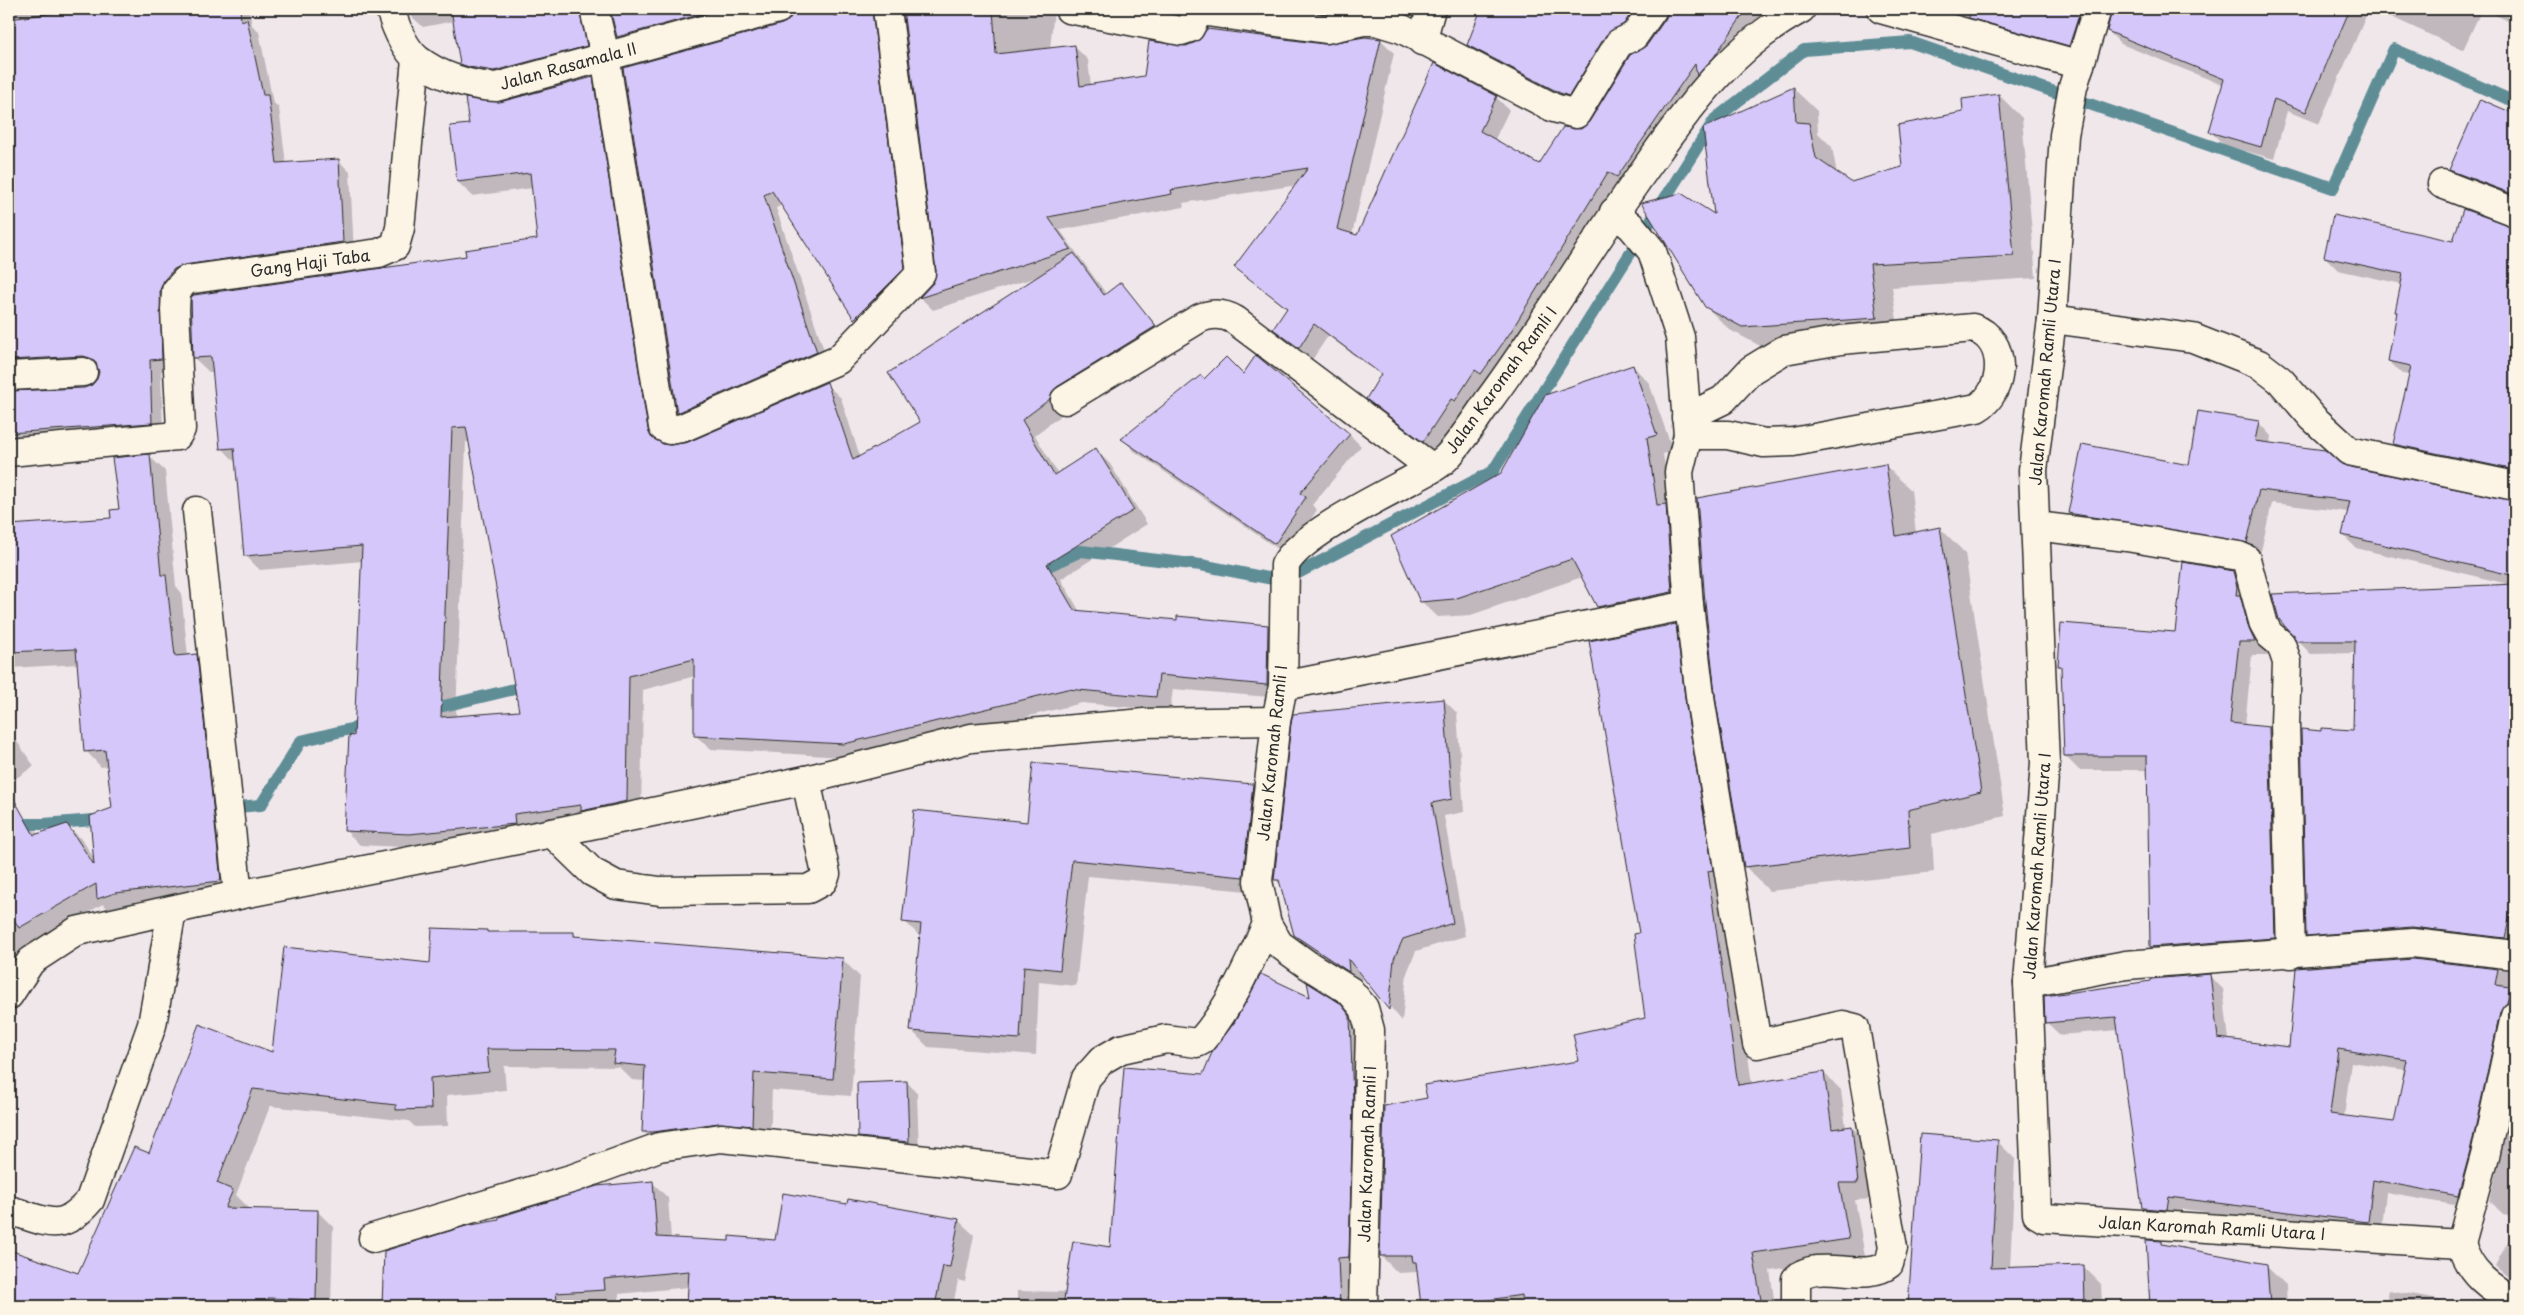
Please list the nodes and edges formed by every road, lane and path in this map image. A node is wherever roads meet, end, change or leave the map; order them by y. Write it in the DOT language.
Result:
graph roads {
  1 [pos="390,9"];
  2 [pos="594,9"];
  3 [pos="778,9"];
  4 [pos="887,9"];
  5 [pos="1069,9"];
  6 [pos="1431,9"];
  7 [pos="1653,9"];
  8 [pos="1881,9"];
  9 [pos="2097,9"];
  10 [pos="1200,10"];
  11 [pos="1782,13"];
  12 [pos="1924,15"];
  13 [pos="1422,41"];
  14 [pos="606,55"];
  15 [pos="416,59"];
  16 [pos="2077,76"];
  17 [pos="2442,184"];
  18 [pos="1614,212"];
  19 [pos="2515,212"];
  20 [pos="2052,319"];
  21 [pos="83,372"];
  22 [pos="9,376"];
  23 [pos="1065,400"];
  24 [pos="1687,426"];
  25 [pos="9,452"];
  26 [pos="1432,468"];
  27 [pos="2515,486"];
  28 [pos="196,510"];
  29 [pos="2036,526"];
  30 [pos="1689,605"];
  31 [pos="1283,686"];
  32 [pos="1276,721"];
  33 [pos="806,780"];
  34 [pos="552,833"];
  35 [pos="238,895"];
  36 [pos="172,910"];
  37 [pos="1267,924"];
  38 [pos="2291,954"];
  39 [pos="2515,955"];
  40 [pos="2028,983"];
  41 [pos="9,995"];
  42 [pos="2515,1016"];
  43 [pos="2509,1072"];
  44 [pos="9,1210"];
  45 [pos="373,1238"];
  46 [pos="2461,1244"];
  47 [pos="2515,1301"];
  48 [pos="1363,1306"];
  49 [pos="1796,1306"];
  1 -- 15 [label="street"];
  2 -- 14 [label="street"];
  3 -- 14 [label="street, Jalan Rasamala II"];
  4 -- 14 [label="street"];
  5 -- 10 [label="street"];
  6 -- 13 [label="street"];
  7 -- 13 [label="street"];
  8 -- 12 [label="street"];
  9 -- 16 [label="street, Jalan Karomah Ramli Utara I"];
  10 -- 13 [label="street"];
  11 -- 18 [label="street, Jalan Karomah Ramli I"];
  12 -- 16 [label="street"];
  14 -- 15 [label="street, Jalan Rasamala II"];
  15 -- 25 [label="street, Gang Haji Taba"];
  16 -- 20 [label="street, Jalan Karomah Ramli Utara I"];
  17 -- 19 [label="street"];
  18 -- 24 [label="street"];
  18 -- 26 [label="street, Jalan Karomah Ramli I"];
  20 -- 27 [label="street"];
  20 -- 29 [label="street, Jalan Karomah Ramli Utara I"];
  21 -- 22 [label="street"];
  23 -- 26 [label="street"];
  24 -- 24 [label="street"];
  24 -- 30 [label="street"];
  26 -- 31 [label="street, Jalan Karomah Ramli I"];
  28 -- 35 [label="street"];
  29 -- 38 [label="street"];
  29 -- 40 [label="street, Jalan Karomah Ramli Utara I"];
  30 -- 31 [label="street"];
  30 -- 49 [label="street"];
  31 -- 32 [label="street, Jalan Karomah Ramli I"];
  32 -- 33 [label="street"];
  32 -- 37 [label="street, Jalan Karomah Ramli I"];
  33 -- 34 [label="street"];
  33 -- 34 [label="street"];
  34 -- 35 [label="street"];
  35 -- 36 [label="street"];
  36 -- 41 [label="street"];
  36 -- 44 [label="street"];
  37 -- 45 [label="street"];
  37 -- 48 [label="street, Jalan Karomah Ramli I"];
  38 -- 39 [label="street"];
  38 -- 40 [label="street"];
  40 -- 46 [label="street, Jalan Karomah Ramli Utara I"];
  42 -- 43 [label="street"];
  43 -- 46 [label="street"];
  46 -- 47 [label="street"];
}
